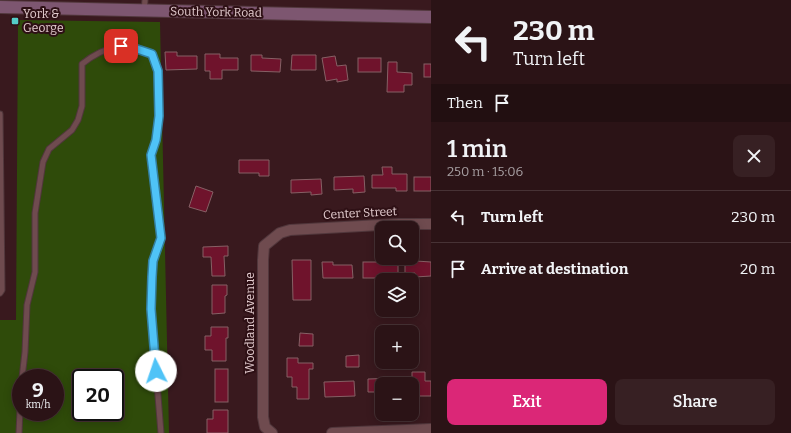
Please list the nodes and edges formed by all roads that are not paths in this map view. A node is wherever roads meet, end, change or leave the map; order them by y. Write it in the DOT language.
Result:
graph roads {
  1 [pos="6,5"];
  2 [pos="144,5"];
  3 [pos="431,17"];
  4 [pos="0,114"];
  5 [pos="431,224"];
  6 [pos="290,230"];
  7 [pos="0,292"];
  8 [pos="23,369"];
  9 [pos="20,421"];
  10 [pos="431,429"];
  11 [pos="270,432"];
  12 [pos="19,433"];
  13 [pos="161,433"];
  14 [pos="332,433"];
  1 -- 2 [label="main road, South York Road"];
  2 -- 3 [label="main road, South York Road"];
  4 -- 7 [label="lane"];
  5 -- 6 [label="street, Center Street"];
  6 -- 11 [label="street, Woodland Avenue"];
  8 -- 13 [label="lane"];
  9 -- 12 [label="lane"];
  10 -- 14 [label="street"];
}
